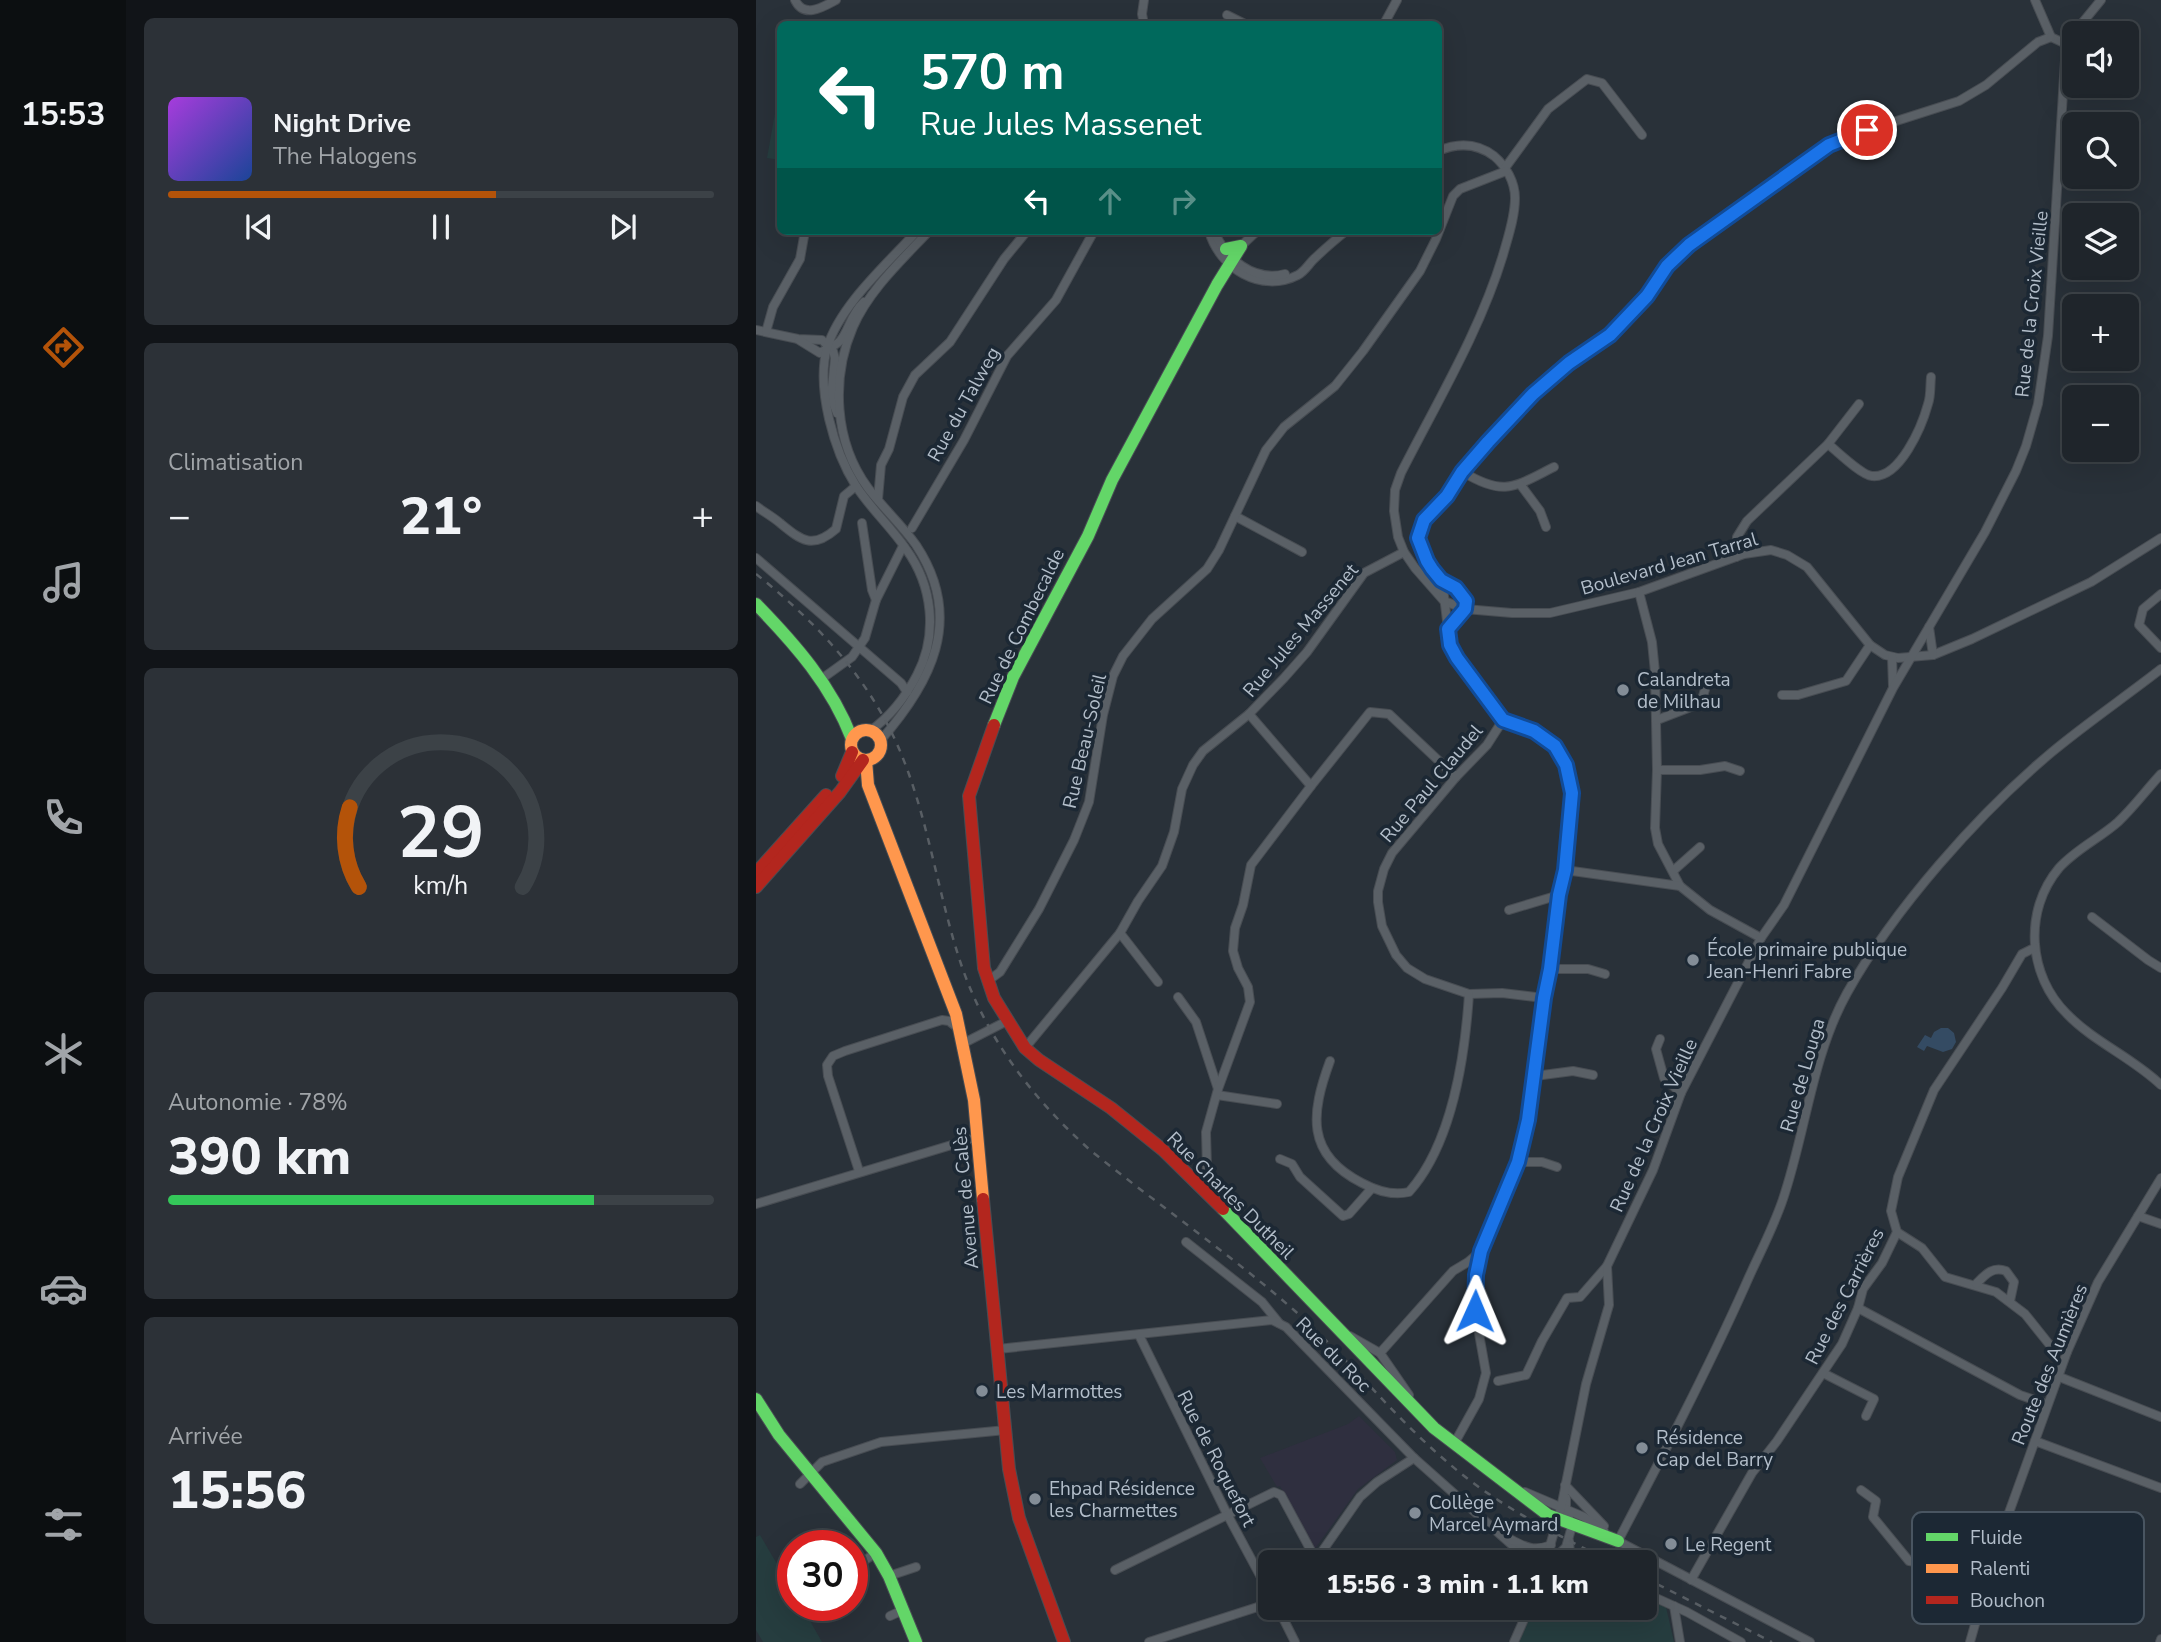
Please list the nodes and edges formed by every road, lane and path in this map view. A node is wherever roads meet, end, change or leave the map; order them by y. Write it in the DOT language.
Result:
graph roads {
  1 [pos="795,0"];
  2 [pos="836,0"];
  3 [pos="1144,0"];
  4 [pos="1396,0"];
  5 [pos="2035,0"];
  6 [pos="2101,0"];
  7 [pos="1227,15"];
  8 [pos="1143,21"];
  9 [pos="1239,21"];
  10 [pos="1386,21"];
  11 [pos="2084,21"];
  12 [pos="2051,37"];
  13 [pos="2062,42"];
  14 [pos="2063,98"];
  15 [pos="1642,135"];
  16 [pos="1442,149"];
  17 [pos="1506,170"];
  18 [pos="1442,224"];
  19 [pos="804,235"];
  20 [pos="913,235"];
  21 [pos="925,235"];
  22 [pos="1024,235"];
  23 [pos="1092,235"];
  24 [pos="1211,235"];
  25 [pos="1216,235"];
  26 [pos="1253,235"];
  27 [pos="1341,235"];
  28 [pos="1438,235"];
  29 [pos="1241,246"];
  30 [pos="1229,257"];
  31 [pos="876,290"];
  32 [pos="761,331"];
  33 [pos="828,347"];
  34 [pos="1931,377"];
  35 [pos="1859,404"];
  36 [pos="841,426"];
  37 [pos="1828,444"];
  38 [pos="1554,467"];
  39 [pos="1462,472"];
  40 [pos="1520,484"];
  41 [pos="856,486"];
  42 [pos="878,499"];
  43 [pos="756,506"];
  44 [pos="1235,516"];
  45 [pos="862,523"];
  46 [pos="1546,527"];
  47 [pos="912,528"];
  48 [pos="2161,538"];
  49 [pos="902,548"];
  50 [pos="1302,552"];
  51 [pos="1404,552"];
  52 [pos="1737,557"];
  53 [pos="756,558"];
  54 [pos="1441,580"];
  55 [pos="1639,592"];
  56 [pos="2161,594"];
  57 [pos="1445,596"];
  58 [pos="876,600"];
  59 [pos="756,604"];
  60 [pos="1465,605"];
  61 [pos="1929,626"];
  62 [pos="1448,629"];
  63 [pos="1870,645"];
  64 [pos="859,647"];
  65 [pos="2161,648"];
  66 [pos="1933,655"];
  67 [pos="1895,658"];
  68 [pos="1910,658"];
  69 [pos="2161,669"];
  70 [pos="820,680"];
  71 [pos="1706,686"];
  72 [pos="1893,688"];
  73 [pos="908,692"];
  74 [pos="1782,695"];
  75 [pos="1250,714"];
  76 [pos="1503,720"];
  77 [pos="1657,720"];
  78 [pos="859,738"];
  79 [pos="880,741"];
  80 [pos="865,760"];
  81 [pos="1657,770"];
  82 [pos="1740,771"];
  83 [pos="2161,774"];
  84 [pos="1455,777"];
  85 [pos="1311,786"];
  86 [pos="1700,847"];
  87 [pos="780,859"];
  88 [pos="1565,870"];
  89 [pos="1672,871"];
  90 [pos="756,873"];
  91 [pos="756,880"];
  92 [pos="1680,886"];
  93 [pos="756,887"];
  94 [pos="1559,895"];
  95 [pos="1509,910"];
  96 [pos="2092,917"];
  97 [pos="1120,933"];
  98 [pos="1761,938"];
  99 [pos="2034,948"];
  100 [pos="2161,967"];
  101 [pos="1550,969"];
  102 [pos="1605,974"];
  103 [pos="989,980"];
  104 [pos="1158,982"];
  105 [pos="1469,994"];
  106 [pos="1178,998"];
  107 [pos="1544,998"];
  108 [pos="1007,1020"];
  109 [pos="959,1029"];
  110 [pos="1660,1039"];
  111 [pos="964,1043"];
  112 [pos="1025,1048"];
  113 [pos="1330,1061"];
  114 [pos="1592,1075"];
  115 [pos="1535,1076"];
  116 [pos="2161,1085"];
  117 [pos="1217,1092"];
  118 [pos="1681,1093"];
  119 [pos="1277,1104"];
  120 [pos="978,1137"];
  121 [pos="1280,1159"];
  122 [pos="1518,1162"];
  123 [pos="1557,1167"];
  124 [pos="859,1171"];
  125 [pos="2161,1178"];
  126 [pos="1202,1187"];
  127 [pos="1372,1188"];
  128 [pos="756,1203"];
  129 [pos="2138,1216"];
  130 [pos="2161,1224"];
  131 [pos="1898,1232"];
  132 [pos="1186,1242"];
  133 [pos="1481,1251"];
  134 [pos="1607,1266"];
  135 [pos="1976,1284"];
  136 [pos="2010,1301"];
  137 [pos="1858,1308"];
  138 [pos="1279,1323"];
  139 [pos="1335,1328"];
  140 [pos="1139,1335"];
  141 [pos="998,1349"];
  142 [pos="2067,1352"];
  143 [pos="1380,1353"];
  144 [pos="1823,1373"];
  145 [pos="2057,1377"];
  146 [pos="1498,1381"];
  147 [pos="756,1399"];
  148 [pos="2046,1404"];
  149 [pos="1866,1416"];
  150 [pos="2161,1417"];
  151 [pos="1426,1421"];
  152 [pos="1006,1430"];
  153 [pos="2035,1441"];
  154 [pos="1454,1444"];
  155 [pos="1414,1458"];
  156 [pos="810,1474"];
  157 [pos="800,1484"];
  158 [pos="1565,1485"];
  159 [pos="2161,1488"];
  160 [pos="1861,1490"];
  161 [pos="2009,1512"];
  162 [pos="1562,1513"];
  163 [pos="1227,1514"];
  164 [pos="1572,1525"];
  165 [pos="1498,1532"];
  166 [pos="1569,1541"];
  167 [pos="1618,1541"];
  168 [pos="1551,1545"];
  169 [pos="1309,1550"];
  170 [pos="1323,1550"];
  171 [pos="1512,1550"];
  172 [pos="1518,1550"];
  173 [pos="1550,1550"];
  174 [pos="1563,1550"];
  175 [pos="1570,1550"];
  176 [pos="876,1553"];
  177 [pos="868,1558"];
  178 [pos="1912,1561"];
  179 [pos="916,1567"];
  180 [pos="1115,1570"];
  181 [pos="1258,1572"];
  182 [pos="889,1576"];
  183 [pos="1691,1580"];
  184 [pos="1657,1598"];
  185 [pos="1674,1606"];
  186 [pos="1258,1607"];
  187 [pos="903,1610"];
  188 [pos="890,1616"];
  189 [pos="1284,1620"];
  190 [pos="1524,1620"];
  191 [pos="1975,1624"];
  192 [pos="916,1642"];
  193 [pos="1064,1642"];
  194 [pos="1149,1642"];
  195 [pos="1295,1642"];
  196 [pos="1514,1642"];
  197 [pos="1680,1642"];
  198 [pos="1741,1642"];
  199 [pos="1810,1642"];
  200 [pos="1970,1642"];
  1 -- 2 [label="street"];
  3 -- 8 [label="street"];
  4 -- 10 [label="street"];
  5 -- 12 [label="street"];
  6 -- 11 [label="street"];
  7 -- 9 [label="street"];
  12 -- 13 [label="street"];
  12 -- 39 [label="street"];
  14 -- 61 [label="street, Rue de la Croix Vieille"];
  15 -- 17 [label="street"];
  16 -- 17 [label="street"];
  17 -- 18 [label="street, Rue Beau-Soleil"];
  17 -- 51 [label="street"];
  19 -- 32 [label="street"];
  20 -- 33 [label="street"];
  21 -- 31 [label="street"];
  22 -- 42 [label="street"];
  23 -- 47 [label="street, Rue du Talweg"];
  24 -- 30 [label="street"];
  25 -- 30 [label="street"];
  26 -- 29 [label="street, Rue de Combecalde"];
  27 -- 30 [label="street"];
  28 -- 44 [label="street, Rue Beau-Soleil"];
  29 -- 30 [label="street, Rue de Combecalde"];
  30 -- 103 [label="street, Rue de Combecalde"];
  31 -- 33 [label="street"];
  31 -- 36 [label="street"];
  32 -- 33 [label="street"];
  33 -- 36 [label="street"];
  33 -- 41 [label="street"];
  34 -- 37 [label="street"];
  35 -- 37 [label="street"];
  36 -- 42 [label="street"];
  37 -- 52 [label="street"];
  38 -- 40 [label="street"];
  39 -- 40 [label="street"];
  39 -- 54 [label="street"];
  40 -- 46 [label="street"];
  41 -- 43 [label="street"];
  41 -- 73 [label="street"];
  42 -- 79 [label="street"];
  44 -- 50 [label="street"];
  44 -- 103 [label="street, Rue Beau-Soleil"];
  45 -- 58 [label="street"];
  48 -- 66 [label="street"];
  49 -- 58 [label="street"];
  51 -- 57 [label="street, Boulevard Jean Tarral"];
  51 -- 75 [label="street, Rue Jules Massenet"];
  52 -- 55 [label="street, Boulevard Jean Tarral"];
  52 -- 63 [label="street, Boulevard Jean Tarral"];
  53 -- 64 [label="street"];
  54 -- 57 [label="street"];
  54 -- 60 [label="street"];
  55 -- 60 [label="street, Boulevard Jean Tarral"];
  55 -- 77 [label="street"];
  56 -- 65 [label="street"];
  57 -- 60 [label="street, Boulevard Jean Tarral"];
  57 -- 62 [label="street"];
  58 -- 64 [label="street"];
  59 -- 70 [label="street"];
  60 -- 62 [label="street"];
  61 -- 66 [label="street"];
  61 -- 68 [label="street, Rue de la Croix Vieille"];
  62 -- 76 [label="street"];
  63 -- 67 [label="street, Boulevard Jean Tarral"];
  63 -- 74 [label="street"];
  64 -- 70 [label="street"];
  64 -- 73 [label="street"];
  66 -- 68 [label="street"];
  67 -- 68 [label="street"];
  67 -- 72 [label="street, Rue de la Croix Vieille"];
  68 -- 72 [label="street, Rue de la Croix Vieille"];
  69 -- 167 [label="street, Rue de Louga"];
  70 -- 78 [label="street"];
  71 -- 77 [label="street"];
  72 -- 98 [label="street, Rue de la Croix Vieille"];
  73 -- 78 [label="street"];
  75 -- 85 [label="street"];
  75 -- 97 [label="street, Rue Jules Massenet"];
  76 -- 84 [label="street, Rue Paul Claudel"];
  76 -- 88 [label="street"];
  77 -- 81 [label="street"];
  78 -- 79 [label="street"];
  78 -- 80 [label="street"];
  78 -- 90 [label="street"];
  79 -- 80 [label="street"];
  80 -- 87 [label="street"];
  80 -- 109 [label="street, Avenue de Calès"];
  81 -- 82 [label="street"];
  81 -- 89 [label="street"];
  83 -- 99 [label="street"];
  84 -- 85 [label="street"];
  84 -- 105 [label="street, Rue Paul Claudel"];
  85 -- 117 [label="street"];
  86 -- 89 [label="street"];
  87 -- 91 [label="street"];
  87 -- 93 [label="street"];
  88 -- 92 [label="street"];
  88 -- 94 [label="street"];
  89 -- 92 [label="street"];
  92 -- 98 [label="street"];
  94 -- 95 [label="street"];
  94 -- 101 [label="street"];
  96 -- 100 [label="street"];
  97 -- 104 [label="street"];
  97 -- 112 [label="street, Rue Jules Massenet"];
  98 -- 118 [label="street, Rue de la Croix Vieille"];
  99 -- 116 [label="street"];
  99 -- 131 [label="street, Rue des Carrières"];
  101 -- 102 [label="street"];
  101 -- 107 [label="street"];
  103 -- 108 [label="street, Rue de Combecalde"];
  105 -- 107 [label="street, Rue Paul Claudel"];
  105 -- 127 [label="street"];
  106 -- 117 [label="street"];
  107 -- 115 [label="street"];
  108 -- 111 [label="street"];
  108 -- 112 [label="street, Rue de Combecalde"];
  109 -- 111 [label="street, Avenue de Calès"];
  109 -- 124 [label="street"];
  110 -- 118 [label="street"];
  111 -- 120 [label="street, Avenue de Calès"];
  112 -- 126 [label="street, Rue Charles Dutheil"];
  113 -- 127 [label="street"];
  114 -- 115 [label="street"];
  115 -- 122 [label="street"];
  117 -- 119 [label="street"];
  117 -- 126 [label="street"];
  118 -- 134 [label="street, Rue de la Croix Vieille"];
  120 -- 124 [label="street"];
  120 -- 141 [label="street, Avenue de Calès"];
  121 -- 127 [label="street"];
  122 -- 123 [label="street"];
  122 -- 133 [label="street"];
  124 -- 128 [label="street"];
  125 -- 129 [label="street, Route des Aumières"];
  126 -- 139 [label="street, Rue Charles Dutheil"];
  129 -- 130 [label="street"];
  129 -- 142 [label="street, Route des Aumières"];
  131 -- 135 [label="street"];
  131 -- 137 [label="street, Rue des Carrières"];
  132 -- 138 [label="street"];
  133 -- 143 [label="street"];
  133 -- 154 [label="street"];
  134 -- 146 [label="street"];
  134 -- 158 [label="street, Rue de la Croix Vieille"];
  135 -- 136 [label="street"];
  135 -- 136 [label="street"];
  136 -- 142 [label="street"];
  137 -- 144 [label="street, Rue des Carrières"];
  137 -- 148 [label="street"];
  138 -- 140 [label="street, Rue du Roc"];
  138 -- 155 [label="street, Rue du Roc"];
  139 -- 143 [label="street, Rue Charles Dutheil"];
  139 -- 151 [label="street, Rue Charles Dutheil"];
  140 -- 141 [label="street, Rue du Roc"];
  140 -- 163 [label="street, Rue de Roquefort"];
  141 -- 152 [label="street, Avenue de Calès"];
  142 -- 145 [label="street, Route des Aumières"];
  143 -- 151 [label="street, Rue Charles Dutheil"];
  144 -- 149 [label="street"];
  144 -- 183 [label="street, Rue des Carrières"];
  145 -- 148 [label="street, Route des Aumières"];
  145 -- 150 [label="street"];
  147 -- 156 [label="street"];
  148 -- 153 [label="street, Route des Aumières"];
  151 -- 154 [label="street, Rue Charles Dutheil"];
  152 -- 156 [label="street"];
  152 -- 193 [label="street, Avenue de Calès"];
  153 -- 159 [label="street"];
  153 -- 161 [label="street, Route des Aumières"];
  154 -- 162 [label="street, Rue Charles Dutheil"];
  155 -- 165 [label="street, Rue du Roc"];
  155 -- 170 [label="street"];
  156 -- 157 [label="street"];
  156 -- 176 [label="street"];
  158 -- 162 [label="street, Rue de la Croix Vieille"];
  158 -- 167 [label="street"];
  160 -- 178 [label="street"];
  162 -- 164 [label="street, Rue Charles Dutheil"];
  162 -- 167 [label="street"];
  162 -- 168 [label="street, Rue de la Croix Vieille"];
  163 -- 169 [label="street"];
  163 -- 180 [label="street"];
  163 -- 181 [label="street, Rue de Roquefort"];
  164 -- 166 [label="street"];
  164 -- 167 [label="street, Rue Charles Dutheil"];
  165 -- 168 [label="street"];
  165 -- 171 [label="street"];
  165 -- 172 [label="street, Rue du Roc"];
  166 -- 174 [label="street"];
  166 -- 175 [label="street"];
  167 -- 183 [label="street"];
  168 -- 173 [label="street, Rue de la Croix Vieille"];
  176 -- 177 [label="street"];
  176 -- 182 [label="street"];
  179 -- 182 [label="street"];
  182 -- 187 [label="street"];
  183 -- 199 [label="street"];
  184 -- 185 [label="street"];
  185 -- 197 [label="street"];
  185 -- 198 [label="street"];
  186 -- 194 [label="street"];
  187 -- 188 [label="street"];
  187 -- 192 [label="street"];
  189 -- 195 [label="street"];
  190 -- 196 [label="street"];
  191 -- 200 [label="street, Route des Aumières"];
}
